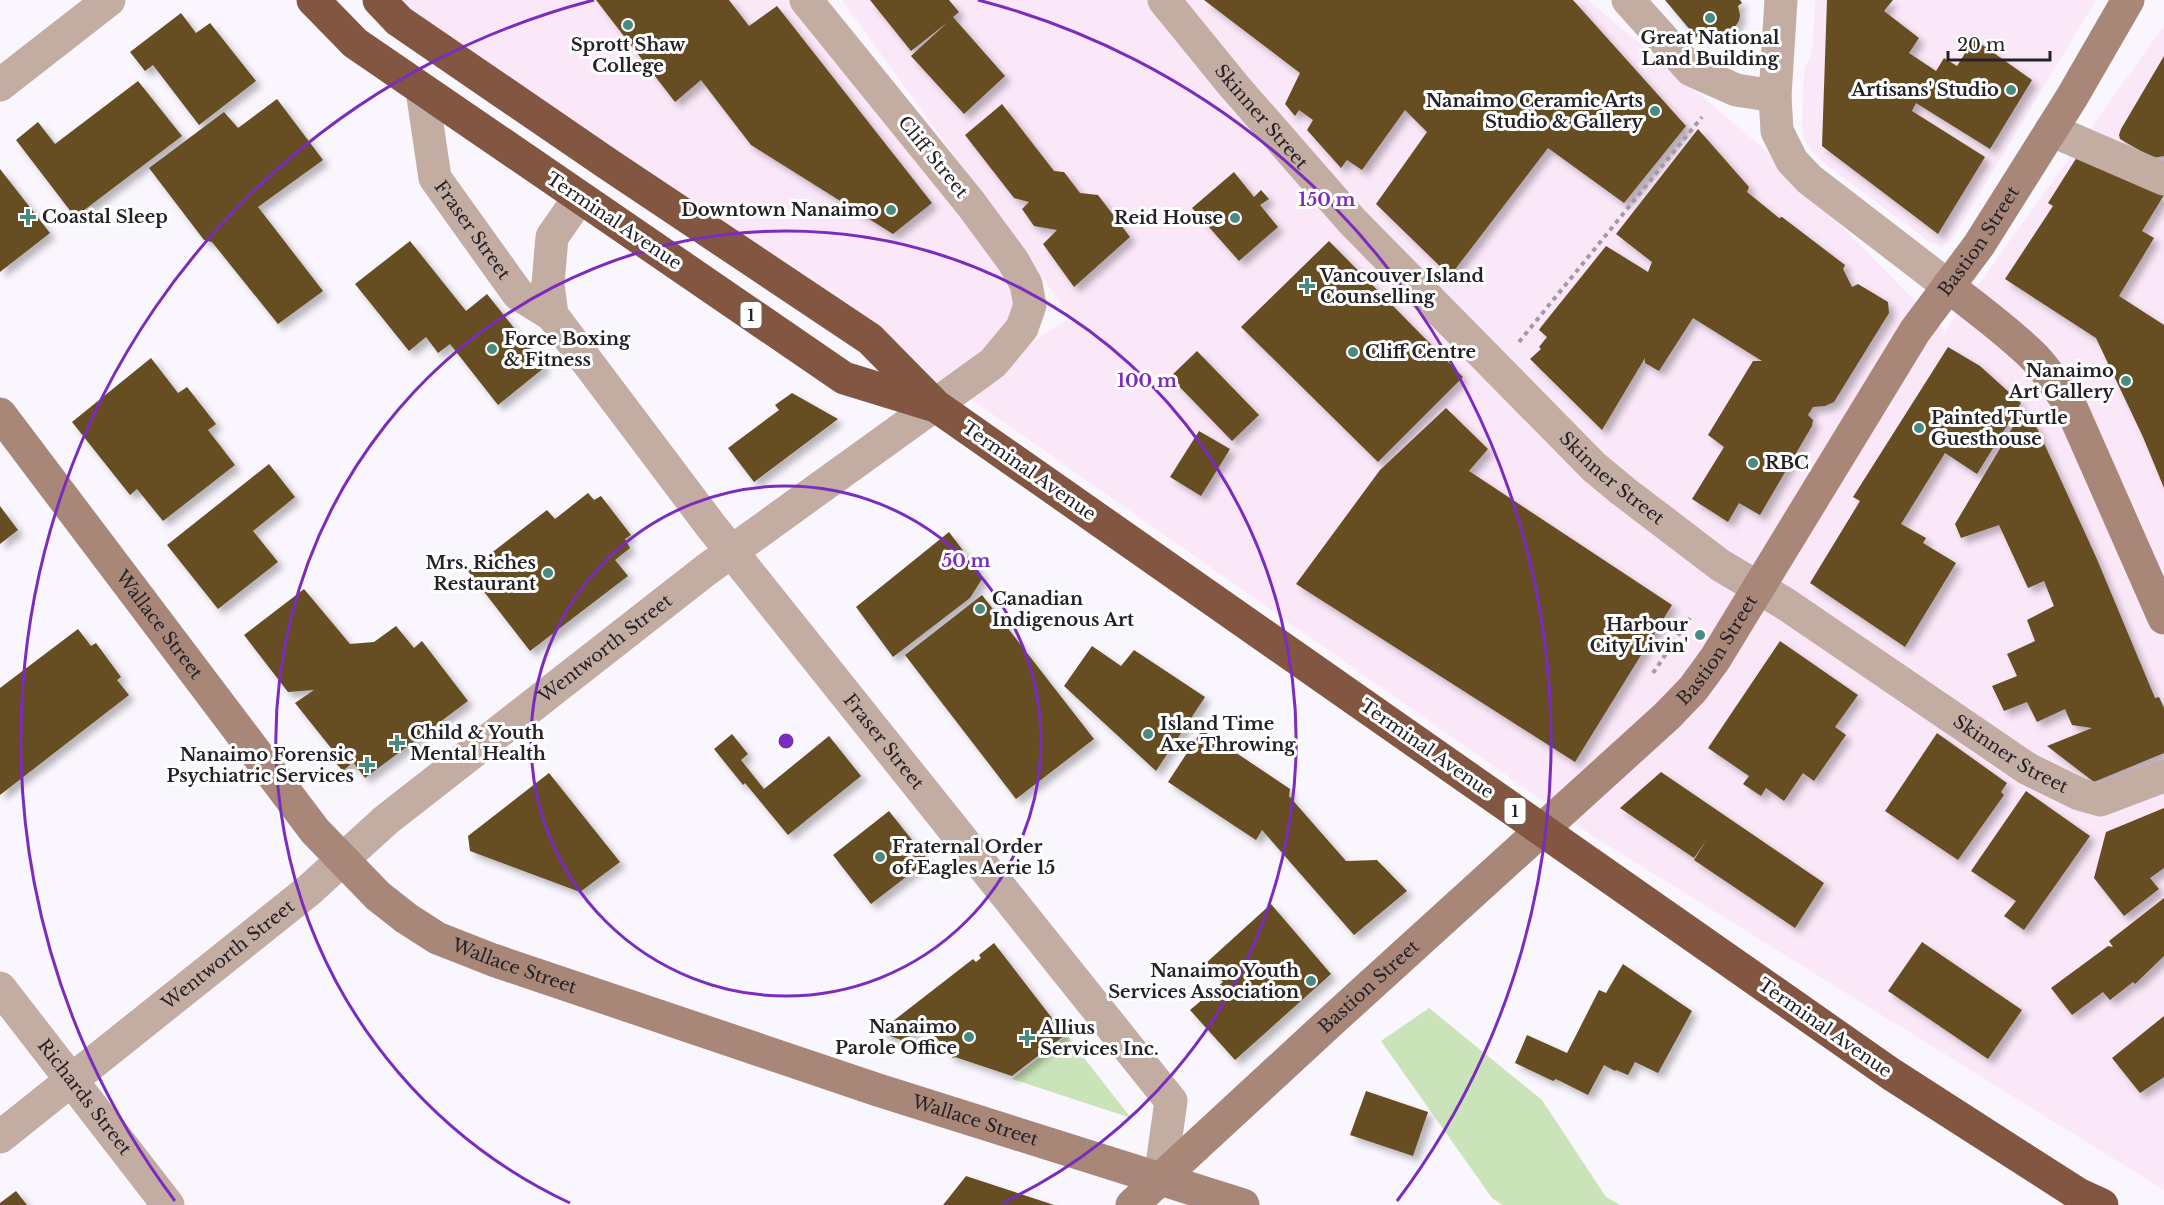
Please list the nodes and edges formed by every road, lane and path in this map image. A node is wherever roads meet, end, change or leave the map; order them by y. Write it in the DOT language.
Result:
graph roads {
  1 [pos="109,0"];
  2 [pos="313,0"];
  3 [pos="378,0"];
  4 [pos="806,0"];
  5 [pos="1164,0"];
  6 [pos="1628,0"];
  7 [pos="1781,0"];
  8 [pos="2128,0"];
  9 [pos="0,85"];
  10 [pos="422,90"];
  11 [pos="1775,96"];
  12 [pos="1702,117"];
  13 [pos="2050,130"];
  14 [pos="2164,179"];
  15 [pos="579,198"];
  16 [pos="1948,286"];
  17 [pos="552,315"];
  18 [pos="1022,328"];
  19 [pos="1503,376"];
  20 [pos="936,406"];
  21 [pos="0,414"];
  22 [pos="732,550"];
  23 [pos="1759,588"];
  24 [pos="1690,618"];
  25 [pos="2164,618"];
  26 [pos="1653,673"];
  27 [pos="2164,776"];
  28 [pos="343,860"];
  29 [pos="0,988"];
  30 [pos="72,1080"];
  31 [pos="0,1137"];
  32 [pos="1160,1179"];
  33 [pos="168,1205"];
  34 [pos="1132,1205"];
  35 [pos="1244,1205"];
  36 [pos="2102,1205"];
  1 -- 9 [label="street"];
  2 -- 10 [label="highway, Terminal Avenue / 1"];
  3 -- 20 [label="highway, Terminal Avenue / 1"];
  4 -- 18 [label="street, Cliff Street"];
  5 -- 19 [label="street, Skinner Street"];
  6 -- 11 [label="street"];
  7 -- 11 [label="street"];
  8 -- 13 [label="street, Bastion Street"];
  10 -- 15 [label="highway, Terminal Avenue / 1"];
  10 -- 17 [label="street, Fraser Street"];
  11 -- 16 [label="street"];
  12 -- 19 [label="path"];
  13 -- 14 [label="street"];
  13 -- 16 [label="street, Bastion Street"];
  15 -- 17 [label="street, Fraser Street"];
  15 -- 20 [label="highway, Terminal Avenue / 1"];
  16 -- 23 [label="street, Bastion Street"];
  16 -- 25 [label="street"];
  17 -- 22 [label="street, Fraser Street"];
  18 -- 20 [label="street, Wentworth Street"];
  19 -- 23 [label="street, Skinner Street"];
  20 -- 22 [label="street, Wentworth Street"];
  20 -- 36 [label="highway, Terminal Avenue / 1"];
  21 -- 28 [label="street, Wallace Street"];
  22 -- 28 [label="street, Wentworth Street"];
  22 -- 32 [label="street, Fraser Street"];
  23 -- 27 [label="street, Skinner Street"];
  23 -- 32 [label="street, Bastion Street"];
  24 -- 26 [label="path"];
  28 -- 30 [label="street, Wentworth Street"];
  28 -- 32 [label="street, Wallace Street"];
  29 -- 30 [label="street, Richards Street"];
  30 -- 31 [label="street, Wentworth Street"];
  30 -- 33 [label="street, Richards Street"];
  32 -- 34 [label="street, Bastion Street"];
  32 -- 35 [label="street, Wallace Street"];
}
